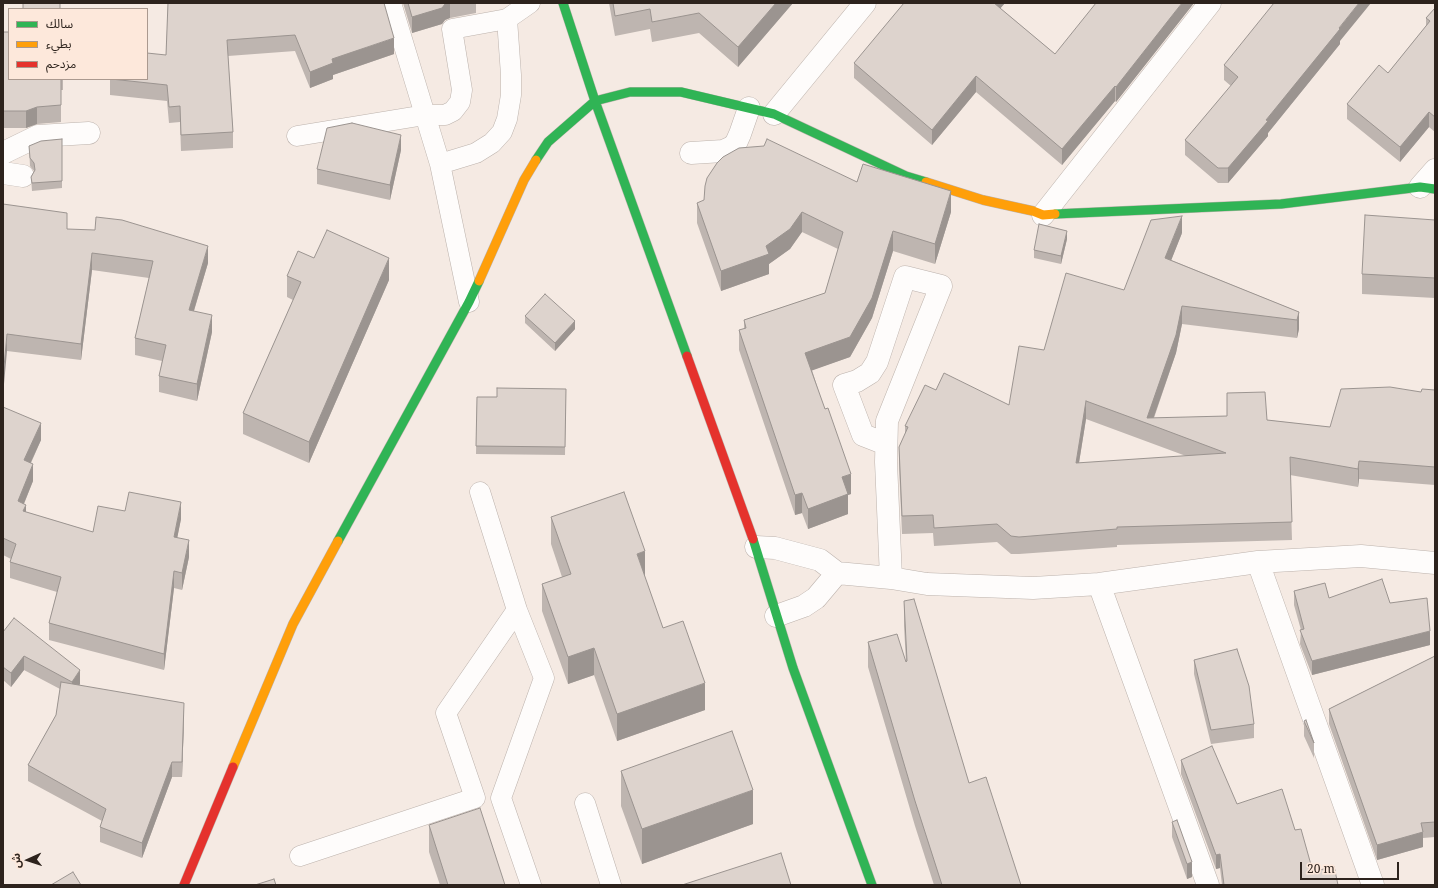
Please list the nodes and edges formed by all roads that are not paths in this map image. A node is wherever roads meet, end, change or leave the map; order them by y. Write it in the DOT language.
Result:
graph roads {
  1 [pos="391,3"];
  2 [pos="530,3"];
  3 [pos="563,3"];
  4 [pos="864,3"];
  5 [pos="1210,3"];
  6 [pos="507,19"];
  7 [pos="595,101"];
  8 [pos="749,108"];
  9 [pos="774,114"];
  10 [pos="425,115"];
  11 [pos="89,133"];
  12 [pos="297,136"];
  13 [pos="3,153"];
  14 [pos="691,153"];
  15 [pos="440,164"];
  16 [pos="1435,170"];
  17 [pos="1428,188"];
  18 [pos="1043,214"];
  19 [pos="469,302"];
  20 [pos="886,444"];
  21 [pos="480,492"];
  22 [pos="756,547"];
  23 [pos="1258,562"];
  24 [pos="1435,563"];
  25 [pos="837,573"];
  26 [pos="891,578"];
  27 [pos="1099,584"];
  28 [pos="517,610"];
  29 [pos="776,616"];
  30 [pos="476,798"];
  31 [pos="501,798"];
  32 [pos="585,803"];
  33 [pos="300,856"];
  34 [pos="184,885"];
  35 [pos="531,885"];
  36 [pos="611,885"];
  37 [pos="872,885"];
  38 [pos="1208,885"];
  39 [pos="1374,885"];
  1 -- 10 [label="lane"];
  2 -- 6 [label="lane"];
  3 -- 7 [label="main road"];
  4 -- 9 [label="street"];
  5 -- 18 [label="street"];
  6 -- 10 [label="lane"];
  6 -- 15 [label="lane"];
  7 -- 8 [label="main road"];
  7 -- 19 [label="main road"];
  7 -- 22 [label="main road"];
  8 -- 9 [label="main road"];
  8 -- 14 [label="street"];
  9 -- 18 [label="main road"];
  10 -- 12 [label="lane"];
  10 -- 15 [label="lane"];
  11 -- 13 [label="street"];
  15 -- 19 [label="lane"];
  16 -- 17 [label="street"];
  17 -- 18 [label="main road"];
  19 -- 34 [label="main road"];
  20 -- 20 [label="street"];
  20 -- 26 [label="street"];
  21 -- 28 [label="lane"];
  22 -- 25 [label="street"];
  22 -- 29 [label="main road"];
  23 -- 24 [label="street"];
  23 -- 27 [label="street"];
  23 -- 39 [label="street"];
  25 -- 26 [label="street"];
  25 -- 29 [label="street"];
  26 -- 27 [label="street"];
  27 -- 38 [label="street"];
  28 -- 30 [label="lane"];
  28 -- 31 [label="lane"];
  29 -- 37 [label="main road"];
  30 -- 31 [label="lane"];
  30 -- 33 [label="lane"];
  31 -- 35 [label="lane"];
  32 -- 36 [label="lane"];
}
